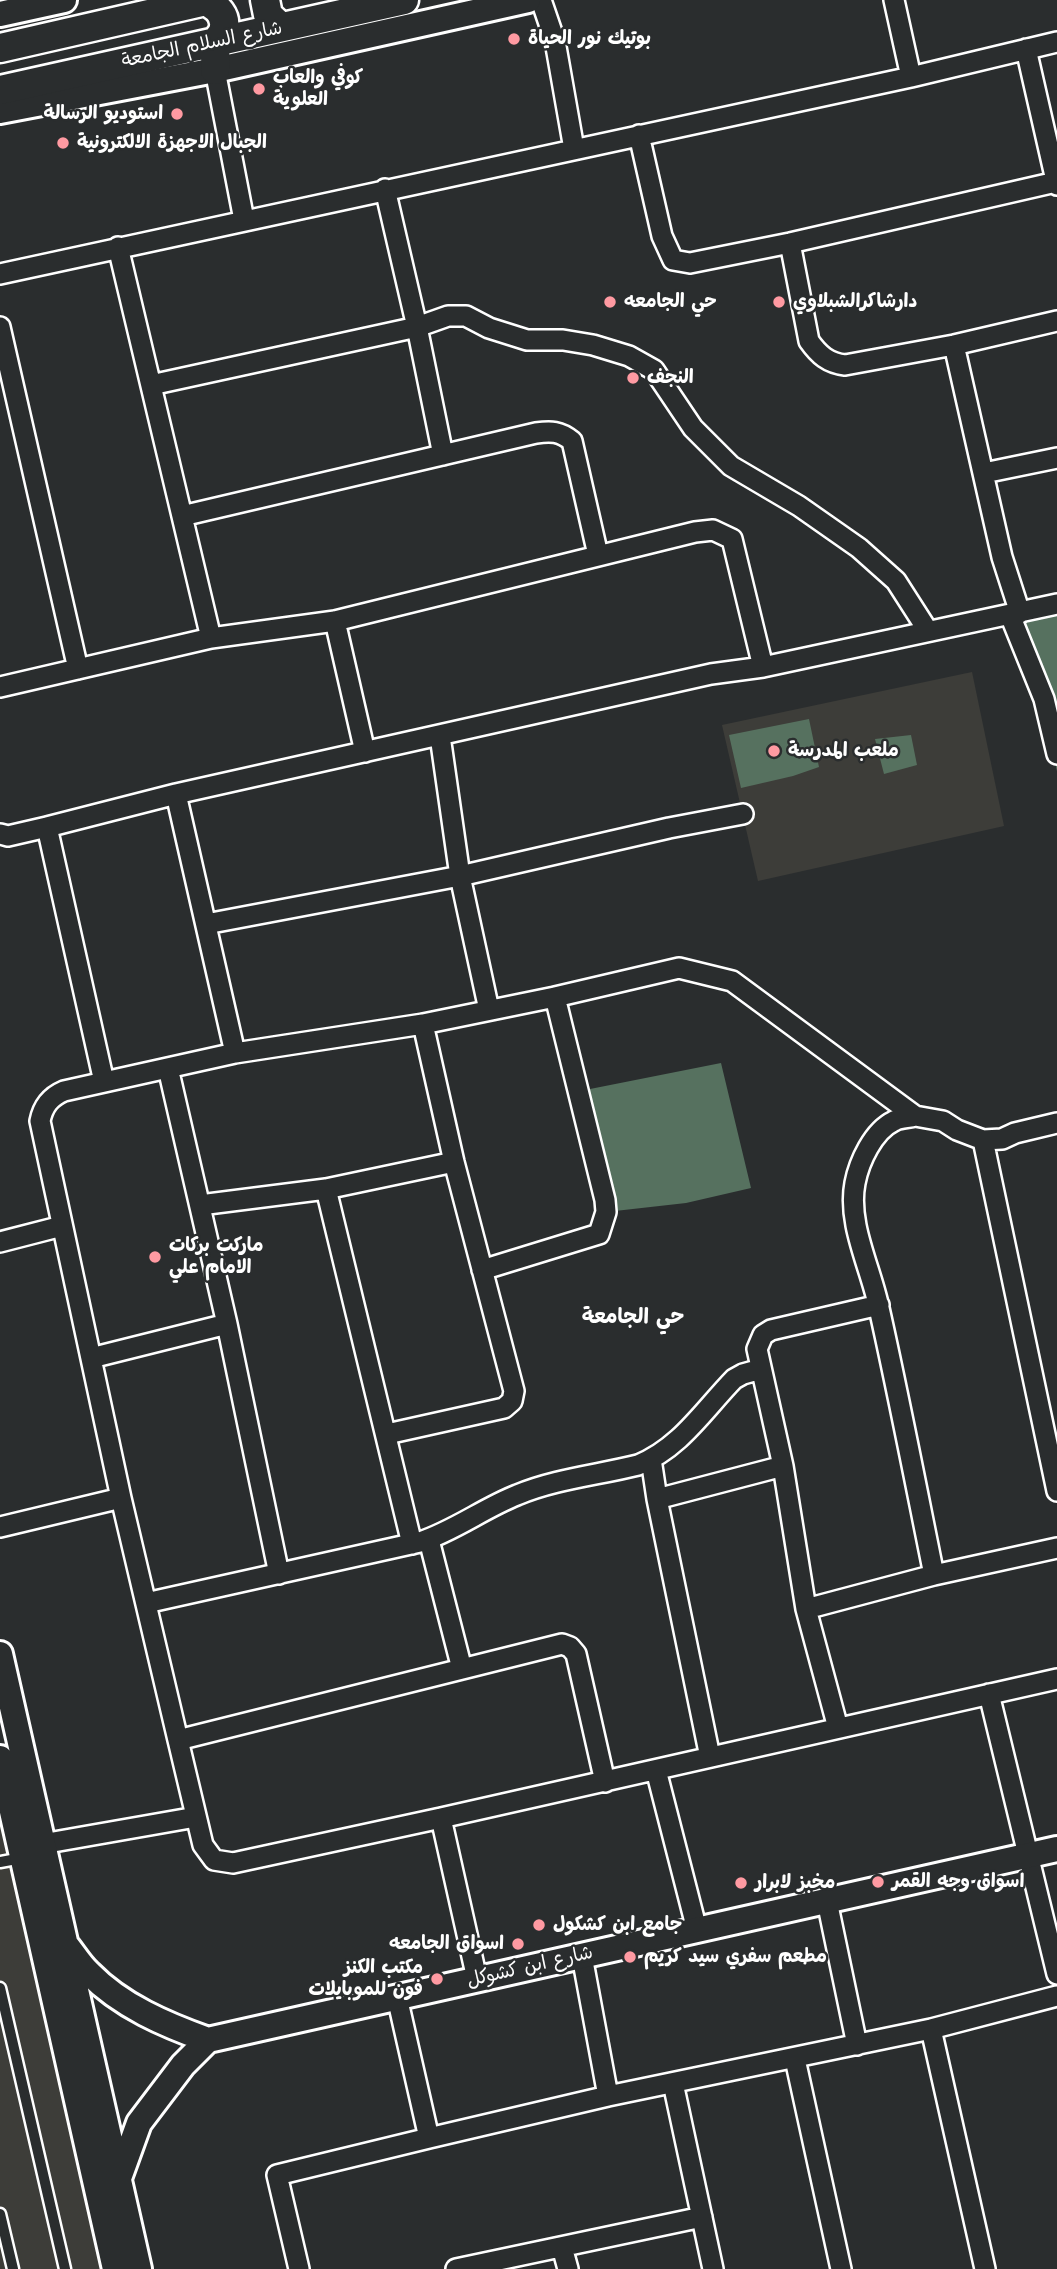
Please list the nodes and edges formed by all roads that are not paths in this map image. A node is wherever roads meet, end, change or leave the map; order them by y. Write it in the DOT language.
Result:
graph roads {
  1 [pos="64,0"];
  2 [pos="265,0"];
  3 [pos="404,0"];
  4 [pos="528,0"];
  5 [pos="541,0"];
  6 [pos="894,0"];
  7 [pos="207,1"];
  8 [pos="0,13"];
  9 [pos="281,27"];
  10 [pos="217,40"];
  11 [pos="1057,42"];
  12 [pos="0,48"];
  13 [pos="1026,50"];
  14 [pos="215,70"];
  15 [pos="911,76"];
  16 [pos="0,90"];
  17 [pos="0,111"];
  18 [pos="639,135"];
  19 [pos="574,149"];
  20 [pos="1057,183"];
  21 [pos="385,189"];
  22 [pos="244,220"];
  23 [pos="790,243"];
  24 [pos="118,247"];
  25 [pos="0,274"];
  26 [pos="1057,320"];
  27 [pos="0,327"];
  28 [pos="417,327"];
  29 [pos="954,345"];
  30 [pos="151,385"];
  31 [pos="443,455"];
  32 [pos="1057,458"];
  33 [pos="984,473"];
  34 [pos="182,516"];
  35 [pos="598,555"];
  36 [pos="1057,604"];
  37 [pos="1015,614"];
  38 [pos="335,621"];
  39 [pos="928,631"];
  40 [pos="211,639"];
  41 [pos="763,667"];
  42 [pos="78,669"];
  43 [pos="0,687"];
  44 [pos="440,736"];
  45 [pos="365,752"];
  46 [pos="1057,754"];
  47 [pos="176,794"];
  48 [pos="743,814"];
  49 [pos="47,827"];
  50 [pos="0,834"];
  51 [pos="460,876"];
  52 [pos="206,924"];
  53 [pos="555,997"];
  54 [pos="489,1010"];
  55 [pos="422,1024"];
  56 [pos="235,1053"];
  57 [pos="168,1068"];
  58 [pos="104,1082"];
  59 [pos="915,1116"];
  60 [pos="1057,1123"];
  61 [pos="984,1140"];
  62 [pos="454,1162"];
  63 [pos="326,1189"];
  64 [pos="200,1205"];
  65 [pos="61,1226"];
  66 [pos="0,1242"];
  67 [pos="482,1270"];
  68 [pos="879,1305"];
  69 [pos="227,1324"];
  70 [pos="90,1358"];
  71 [pos="761,1369"];
  72 [pos="1049,1425"];
  73 [pos="387,1434"];
  74 [pos="651,1459"];
  75 [pos="783,1466"];
  76 [pos="1057,1491"];
  77 [pos="121,1498"];
  78 [pos="657,1499"];
  79 [pos="0,1527"];
  80 [pos="420,1542"];
  81 [pos="1057,1548"];
  82 [pos="279,1574"];
  83 [pos="934,1576"];
  84 [pos="146,1604"];
  85 [pos="806,1609"];
  86 [pos="0,1659"];
  87 [pos="462,1669"];
  88 [pos="1057,1679"];
  89 [pos="989,1694"];
  90 [pos="838,1728"];
  91 [pos="178,1740"];
  92 [pos="0,1758"];
  93 [pos="710,1758"];
  94 [pos="656,1770"];
  95 [pos="605,1782"];
  96 [pos="196,1817"];
  97 [pos="441,1818"];
  98 [pos="1057,1849"];
  99 [pos="22,1855"];
  100 [pos="1028,1855"];
  101 [pos="827,1901"];
  102 [pos="697,1930"];
  103 [pos="64,1943"];
  104 [pos="582,1956"];
  105 [pos="1057,1974"];
  106 [pos="477,1979"];
  107 [pos="0,1988"];
  108 [pos="1057,1996"];
  109 [pos="397,1997"];
  110 [pos="931,2029"];
  111 [pos="208,2040"];
  112 [pos="857,2045"];
  113 [pos="795,2059"];
  114 [pos="673,2083"];
  115 [pos="608,2096"];
  116 [pos="429,2138"];
  117 [pos="118,2181"];
  118 [pos="0,2214"];
  119 [pos="702,2217"];
  120 [pos="562,2247"];
  121 [pos="13,2269"];
  122 [pos="65,2269"];
  123 [pos="115,2269"];
  124 [pos="139,2269"];
  125 [pos="299,2269"];
  126 [pos="456,2269"];
  127 [pos="568,2269"];
  128 [pos="713,2269"];
  129 [pos="841,2269"];
  130 [pos="985,2269"];
  1 -- 8 [label="street"];
  2 -- 9 [label="main road"];
  3 -- 9 [label="main road, شارع السلام الجامعة"];
  4 -- 14 [label="street"];
  5 -- 19 [label="street"];
  6 -- 15 [label="street"];
  7 -- 10 [label="main road"];
  7 -- 12 [label="main road"];
  9 -- 10 [label="main road, شارع السلام الجامعة"];
  10 -- 14 [label="main road"];
  10 -- 16 [label="main road, شارع السلام الجامعة"];
  11 -- 13 [label="street"];
  13 -- 15 [label="street"];
  13 -- 20 [label="street"];
  14 -- 17 [label="street"];
  14 -- 22 [label="street"];
  15 -- 18 [label="street"];
  18 -- 19 [label="street"];
  18 -- 23 [label="street"];
  19 -- 21 [label="street"];
  20 -- 23 [label="street"];
  21 -- 22 [label="street"];
  21 -- 28 [label="street"];
  22 -- 24 [label="street"];
  23 -- 29 [label="street"];
  24 -- 25 [label="street"];
  24 -- 30 [label="street"];
  26 -- 29 [label="street"];
  27 -- 42 [label="street"];
  28 -- 30 [label="street"];
  28 -- 31 [label="street"];
  28 -- 39 [label="street"];
  29 -- 33 [label="street"];
  30 -- 34 [label="street"];
  31 -- 34 [label="street"];
  31 -- 35 [label="street"];
  32 -- 33 [label="street"];
  33 -- 37 [label="street"];
  34 -- 40 [label="street"];
  35 -- 38 [label="street"];
  35 -- 41 [label="street"];
  36 -- 37 [label="street"];
  37 -- 39 [label="street"];
  37 -- 46 [label="street"];
  38 -- 40 [label="street"];
  38 -- 45 [label="street"];
  39 -- 41 [label="street"];
  40 -- 42 [label="street"];
  41 -- 44 [label="street"];
  42 -- 43 [label="street"];
  44 -- 45 [label="street"];
  44 -- 51 [label="street"];
  45 -- 47 [label="street"];
  47 -- 49 [label="street"];
  47 -- 52 [label="street"];
  48 -- 51 [label="street"];
  49 -- 50 [label="street"];
  49 -- 58 [label="street"];
  51 -- 52 [label="street"];
  51 -- 54 [label="street"];
  52 -- 56 [label="street"];
  53 -- 54 [label="street"];
  53 -- 59 [label="street"];
  53 -- 67 [label="street"];
  54 -- 55 [label="street"];
  55 -- 56 [label="street"];
  55 -- 62 [label="street"];
  56 -- 57 [label="street"];
  57 -- 58 [label="street"];
  57 -- 64 [label="street"];
  58 -- 65 [label="street"];
  59 -- 61 [label="street"];
  59 -- 68 [label="street"];
  60 -- 61 [label="street"];
  61 -- 72 [label="street"];
  62 -- 63 [label="street"];
  62 -- 67 [label="street"];
  63 -- 64 [label="street"];
  63 -- 73 [label="street"];
  64 -- 69 [label="street"];
  65 -- 66 [label="street"];
  65 -- 70 [label="street"];
  67 -- 73 [label="street"];
  68 -- 71 [label="street"];
  68 -- 83 [label="street"];
  69 -- 70 [label="street"];
  69 -- 82 [label="street"];
  70 -- 77 [label="street"];
  71 -- 74 [label="street"];
  71 -- 75 [label="street"];
  72 -- 76 [label="street"];
  73 -- 80 [label="street"];
  74 -- 78 [label="street"];
  74 -- 80 [label="street"];
  75 -- 78 [label="street"];
  75 -- 85 [label="street"];
  77 -- 79 [label="street"];
  77 -- 84 [label="street"];
  78 -- 93 [label="street"];
  80 -- 82 [label="street"];
  80 -- 87 [label="street"];
  81 -- 83 [label="street"];
  82 -- 84 [label="street"];
  83 -- 85 [label="street"];
  84 -- 91 [label="street"];
  85 -- 90 [label="street"];
  86 -- 99 [label="street"];
  87 -- 91 [label="street"];
  87 -- 95 [label="street"];
  88 -- 89 [label="street"];
  89 -- 90 [label="street"];
  89 -- 100 [label="street"];
  90 -- 93 [label="street"];
  91 -- 96 [label="street"];
  92 -- 99 [label="street"];
  93 -- 94 [label="street"];
  94 -- 95 [label="street"];
  94 -- 102 [label="street"];
  95 -- 97 [label="street"];
  96 -- 97 [label="street"];
  96 -- 99 [label="street"];
  97 -- 106 [label="street"];
  98 -- 100 [label="street, شارع ابن كشوكل"];
  99 -- 103 [label="street"];
  99 -- 123 [label="street"];
  100 -- 101 [label="street, شارع ابن كشوكل"];
  100 -- 105 [label="street"];
  101 -- 102 [label="street, شارع ابن كشوكل"];
  101 -- 112 [label="street"];
  102 -- 104 [label="street, شارع ابن كشوكل"];
  103 -- 111 [label="street"];
  103 -- 117 [label="street"];
  104 -- 106 [label="street, شارع ابن كشوكل"];
  104 -- 115 [label="street"];
  106 -- 109 [label="street, شارع ابن كشوكل"];
  107 -- 122 [label="lane"];
  108 -- 110 [label="street"];
  109 -- 111 [label="street, شارع ابن كشوكل"];
  109 -- 116 [label="street"];
  110 -- 112 [label="street"];
  110 -- 130 [label="street"];
  111 -- 117 [label="street"];
  112 -- 113 [label="street"];
  113 -- 114 [label="street"];
  113 -- 129 [label="street"];
  114 -- 115 [label="street"];
  114 -- 119 [label="street"];
  115 -- 116 [label="street"];
  116 -- 125 [label="street"];
  117 -- 124 [label="street"];
  118 -- 121 [label="lane"];
  119 -- 120 [label="street"];
  119 -- 128 [label="street"];
  120 -- 126 [label="street"];
  120 -- 127 [label="street"];
}
